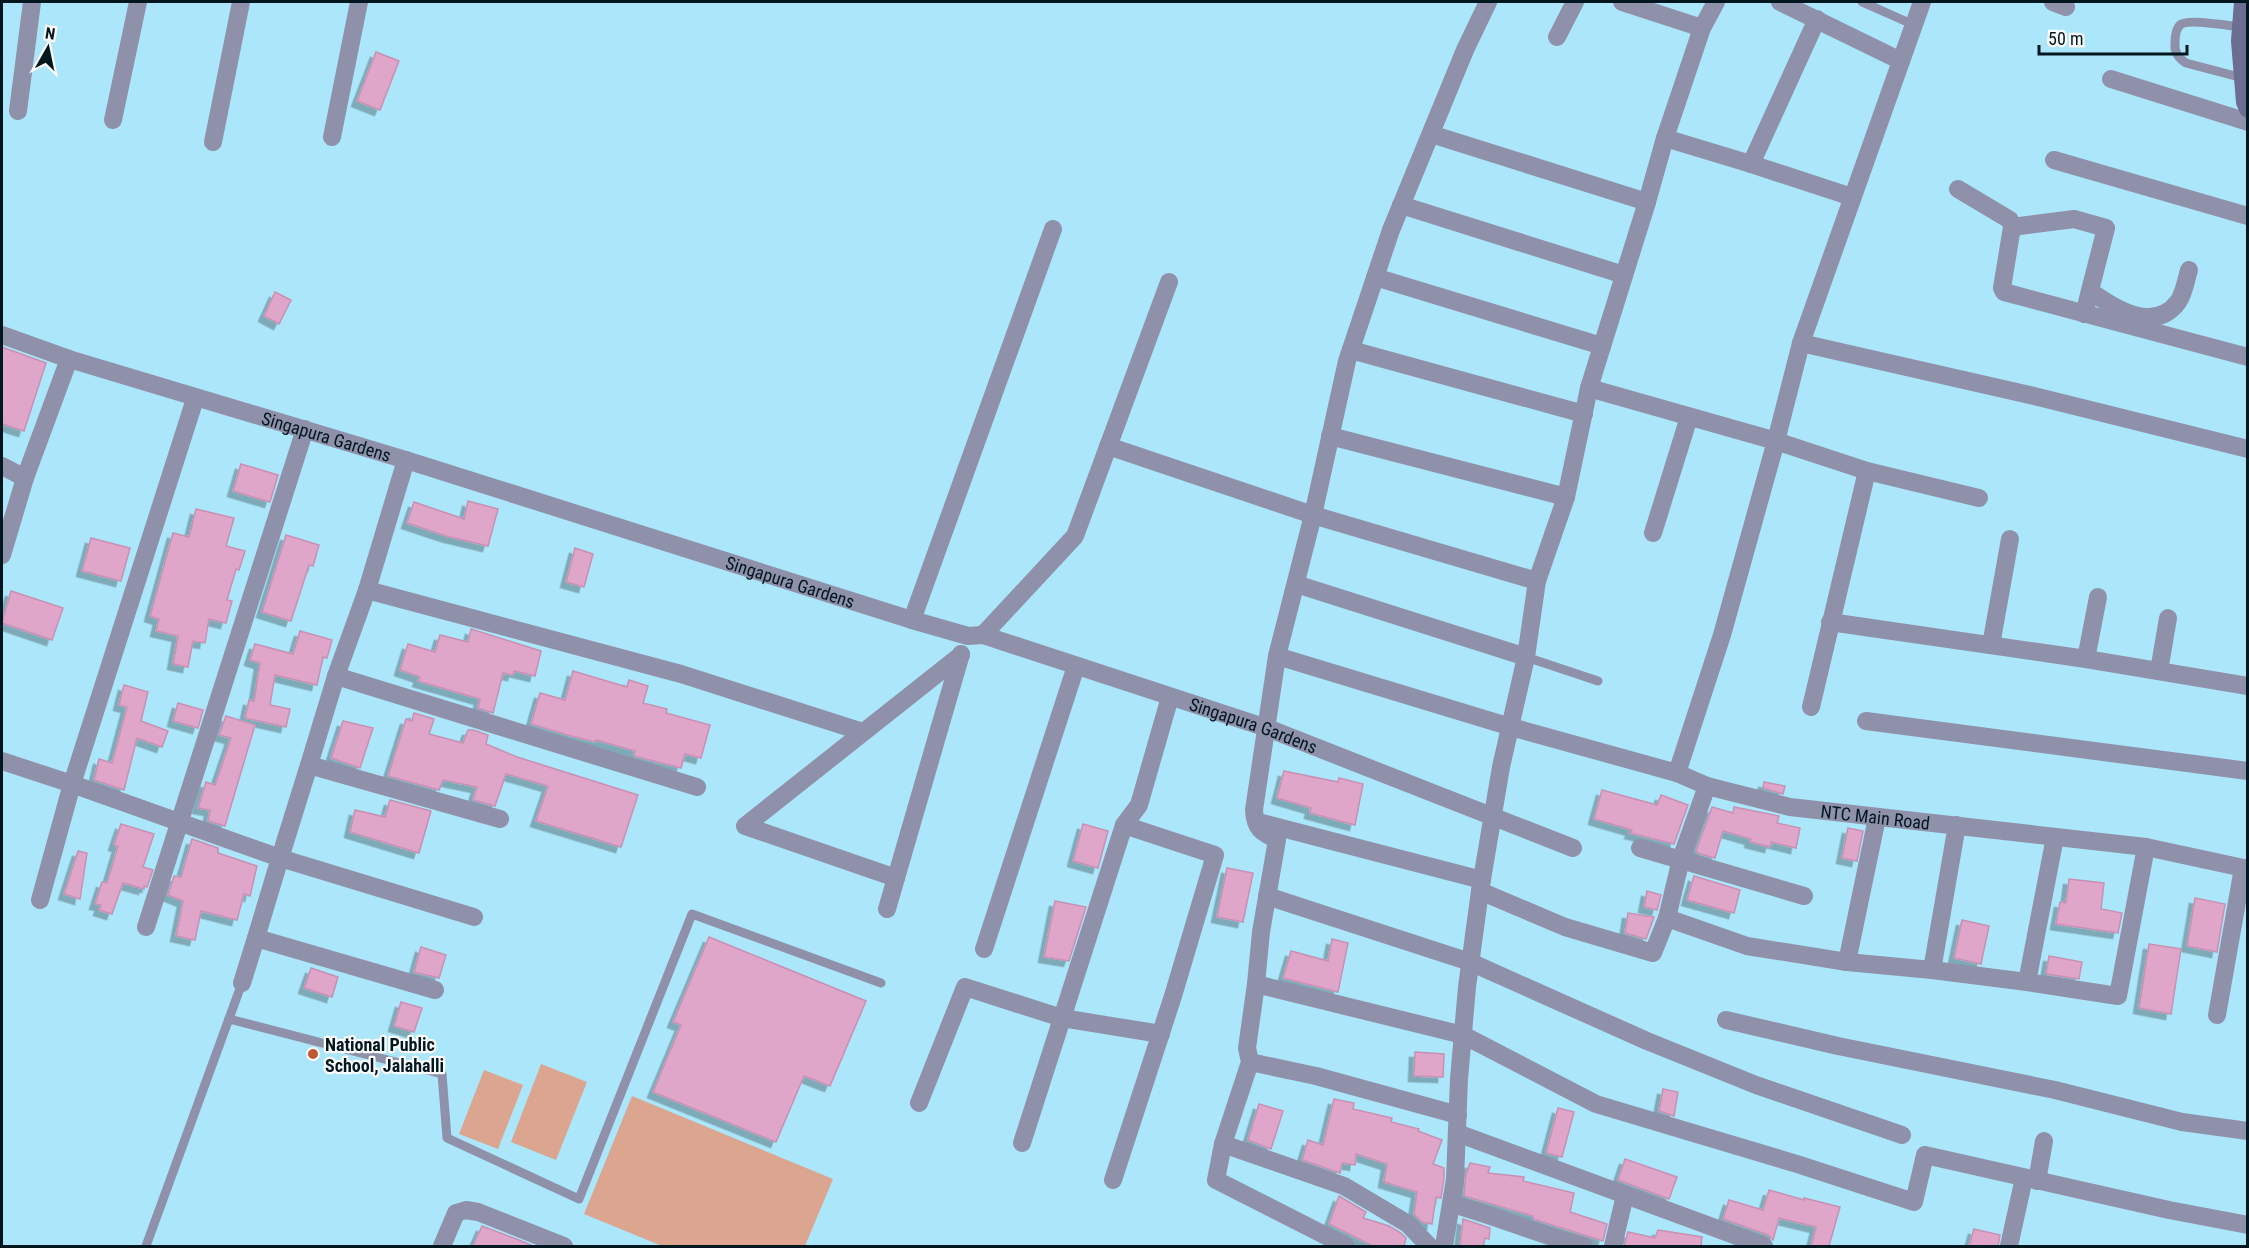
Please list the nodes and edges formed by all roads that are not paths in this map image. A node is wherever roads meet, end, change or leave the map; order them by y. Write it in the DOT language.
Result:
graph roads {
  1 [pos="32,2"];
  2 [pos="138,2"];
  3 [pos="242,2"];
  4 [pos="358,2"];
  5 [pos="1488,2"];
  6 [pos="1622,2"];
  7 [pos="1716,2"];
  8 [pos="1780,2"];
  9 [pos="1862,2"];
  10 [pos="1922,2"];
  11 [pos="2243,2"];
  12 [pos="1569,3"];
  13 [pos="1817,19"];
  14 [pos="1914,26"];
  15 [pos="2241,27"];
  16 [pos="1702,28"];
  17 [pos="1557,37"];
  18 [pos="1901,61"];
  19 [pos="2243,78"];
  20 [pos="2111,79"];
  21 [pos="2247,109"];
  22 [pos="18,111"];
  23 [pos="114,120"];
  24 [pos="2247,122"];
  25 [pos="1431,134"];
  26 [pos="332,137"];
  27 [pos="1665,138"];
  28 [pos="213,142"];
  29 [pos="2054,160"];
  30 [pos="1751,164"];
  31 [pos="1958,189"];
  32 [pos="1852,197"];
  33 [pos="1647,202"];
  34 [pos="1401,205"];
  35 [pos="2247,216"];
  36 [pos="2012,227"];
  37 [pos="1053,229"];
  38 [pos="2189,270"];
  39 [pos="1624,275"];
  40 [pos="1375,277"];
  41 [pos="1169,282"];
  42 [pos="2090,291"];
  43 [pos="2084,314"];
  44 [pos="2,335"];
  45 [pos="1801,343"];
  46 [pos="1602,346"];
  47 [pos="1351,350"];
  48 [pos="2247,357"];
  49 [pos="69,359"];
  50 [pos="1589,388"];
  51 [pos="195,399"];
  52 [pos="1584,414"];
  53 [pos="1689,417"];
  54 [pos="305,429"];
  55 [pos="1330,436"];
  56 [pos="1776,441"];
  57 [pos="1108,446"];
  58 [pos="2247,449"];
  59 [pos="406,460"];
  60 [pos="2,466"];
  61 [pos="1867,471"];
  62 [pos="25,478"];
  63 [pos="1566,497"];
  64 [pos="1979,498"];
  65 [pos="1313,515"];
  66 [pos="1653,533"];
  67 [pos="2010,539"];
  68 [pos="2,555"];
  69 [pos="1537,581"];
  70 [pos="1296,584"];
  71 [pos="367,591"];
  72 [pos="2098,597"];
  73 [pos="2168,618"];
  74 [pos="912,620"];
  75 [pos="1830,622"];
  76 [pos="975,636"];
  77 [pos="1991,645"];
  78 [pos="961,655"];
  79 [pos="1277,656"];
  80 [pos="1526,657"];
  81 [pos="2086,659"];
  82 [pos="1076,666"];
  83 [pos="2159,671"];
  84 [pos="336,676"];
  85 [pos="1598,681"];
  86 [pos="2247,686"];
  87 [pos="1170,697"];
  88 [pos="1811,707"];
  89 [pos="1866,721"];
  90 [pos="1511,727"];
  91 [pos="1267,728"];
  92 [pos="863,732"];
  93 [pos="2,761"];
  94 [pos="309,765"];
  95 [pos="2247,771"];
  96 [pos="1677,773"];
  97 [pos="72,784"];
  98 [pos="1707,786"];
  99 [pos="697,787"];
  100 [pos="1492,816"];
  101 [pos="1877,818"];
  102 [pos="501,819"];
  103 [pos="1254,821"];
  104 [pos="180,822"];
  105 [pos="1124,825"];
  106 [pos="1957,825"];
  107 [pos="2055,837"];
  108 [pos="2146,847"];
  109 [pos="1573,848"];
  110 [pos="1640,848"];
  111 [pos="280,858"];
  112 [pos="1681,860"];
  113 [pos="2245,868"];
  114 [pos="896,878"];
  115 [pos="1481,886"];
  116 [pos="1267,896"];
  117 [pos="1804,896"];
  118 [pos="40,900"];
  119 [pos="887,909"];
  120 [pos="474,917"];
  121 [pos="1666,918"];
  122 [pos="146,927"];
  123 [pos="256,938"];
  124 [pos="984,949"];
  125 [pos="1470,962"];
  126 [pos="1847,962"];
  127 [pos="1932,970"];
  128 [pos="2027,982"];
  129 [pos="242,983"];
  130 [pos="881,983"];
  131 [pos="1256,984"];
  132 [pos="435,990"];
  133 [pos="2217,1015"];
  134 [pos="1062,1018"];
  135 [pos="229,1019"];
  136 [pos="1726,1020"];
  137 [pos="1161,1035"];
  138 [pos="1463,1035"];
  139 [pos="1250,1062"];
  140 [pos="919,1103"];
  141 [pos="1457,1124"];
  142 [pos="2247,1131"];
  143 [pos="1902,1135"];
  144 [pos="2044,1141"];
  145 [pos="1022,1143"];
  146 [pos="1223,1144"];
  147 [pos="2031,1179"];
  148 [pos="1113,1180"];
  149 [pos="1625,1195"];
  150 [pos="1452,1204"];
  151 [pos="2247,1224"];
  152 [pos="146,1246"];
  153 [pos="442,1246"];
  154 [pos="564,1246"];
  155 [pos="1346,1246"];
  156 [pos="1429,1246"];
  157 [pos="1444,1246"];
  158 [pos="1584,1246"];
  159 [pos="1613,1246"];
  160 [pos="1764,1246"];
  161 [pos="2009,1246"];
  1 -- 22 [label="street"];
  2 -- 23 [label="street"];
  3 -- 28 [label="street"];
  4 -- 26 [label="street"];
  5 -- 25 [label="street"];
  6 -- 16 [label="street"];
  7 -- 16 [label="street"];
  8 -- 13 [label="street"];
  9 -- 14 [label="lane"];
  10 -- 14 [label="street"];
  11 -- 15 [label="street"];
  12 -- 17 [label="street"];
  13 -- 18 [label="street"];
  13 -- 30 [label="street"];
  14 -- 18 [label="street"];
  15 -- 19 [label="street"];
  15 -- 19 [label="lane"];
  16 -- 27 [label="street"];
  18 -- 32 [label="street"];
  19 -- 21 [label="street"];
  20 -- 24 [label="street"];
  25 -- 33 [label="street"];
  25 -- 34 [label="street"];
  27 -- 30 [label="street"];
  27 -- 33 [label="street"];
  29 -- 35 [label="street"];
  30 -- 32 [label="street"];
  31 -- 36 [label="street"];
  32 -- 45 [label="street"];
  33 -- 39 [label="street"];
  34 -- 39 [label="street"];
  34 -- 40 [label="street"];
  36 -- 42 [label="street"];
  36 -- 43 [label="street"];
  37 -- 74 [label="street"];
  38 -- 42 [label="street"];
  39 -- 46 [label="street"];
  40 -- 46 [label="street"];
  40 -- 47 [label="street"];
  41 -- 57 [label="street"];
  42 -- 43 [label="street"];
  43 -- 48 [label="street"];
  44 -- 49 [label="street, Singapura Gardens"];
  45 -- 56 [label="street"];
  45 -- 58 [label="street"];
  46 -- 50 [label="street"];
  47 -- 52 [label="street"];
  47 -- 55 [label="street"];
  49 -- 51 [label="street, Singapura Gardens"];
  49 -- 62 [label="street"];
  50 -- 52 [label="street"];
  50 -- 53 [label="street"];
  51 -- 54 [label="street, Singapura Gardens"];
  51 -- 97 [label="street"];
  52 -- 63 [label="street"];
  53 -- 56 [label="street"];
  53 -- 66 [label="street"];
  54 -- 59 [label="street, Singapura Gardens"];
  54 -- 104 [label="street"];
  55 -- 63 [label="street"];
  55 -- 65 [label="street"];
  56 -- 61 [label="street"];
  56 -- 96 [label="street"];
  57 -- 65 [label="street"];
  57 -- 76 [label="street"];
  59 -- 71 [label="street"];
  59 -- 74 [label="street, Singapura Gardens"];
  60 -- 62 [label="street"];
  61 -- 64 [label="street"];
  61 -- 75 [label="street"];
  62 -- 68 [label="street"];
  63 -- 69 [label="street"];
  65 -- 69 [label="street"];
  65 -- 70 [label="street"];
  67 -- 77 [label="street"];
  69 -- 80 [label="street"];
  70 -- 79 [label="street"];
  70 -- 80 [label="street"];
  71 -- 84 [label="street"];
  71 -- 92 [label="street"];
  72 -- 81 [label="street"];
  73 -- 83 [label="street"];
  74 -- 76 [label="street, Singapura Gardens"];
  75 -- 77 [label="street"];
  75 -- 88 [label="street"];
  76 -- 78 [label="street"];
  76 -- 82 [label="street, Singapura Gardens"];
  77 -- 81 [label="street"];
  78 -- 92 [label="street"];
  78 -- 114 [label="street"];
  79 -- 90 [label="street, NTC Main Road"];
  79 -- 91 [label="street"];
  80 -- 85 [label="lane"];
  80 -- 90 [label="street"];
  81 -- 83 [label="street"];
  82 -- 87 [label="street, Singapura Gardens"];
  82 -- 124 [label="street"];
  83 -- 86 [label="street"];
  84 -- 94 [label="street"];
  84 -- 99 [label="street"];
  87 -- 91 [label="street, Singapura Gardens"];
  87 -- 105 [label="street"];
  89 -- 95 [label="street"];
  90 -- 96 [label="street, NTC Main Road"];
  90 -- 100 [label="street"];
  91 -- 100 [label="street, Singapura Gardens"];
  91 -- 103 [label="street"];
  92 -- 114 [label="street"];
  93 -- 97 [label="street"];
  94 -- 102 [label="street"];
  94 -- 111 [label="street"];
  96 -- 98 [label="street, NTC Main Road"];
  97 -- 104 [label="street"];
  97 -- 118 [label="street"];
  98 -- 101 [label="street, NTC Main Road"];
  98 -- 112 [label="street"];
  100 -- 109 [label="street, Singapura Gardens"];
  100 -- 115 [label="street"];
  101 -- 106 [label="street, NTC Main Road"];
  101 -- 126 [label="street"];
  103 -- 115 [label="street"];
  103 -- 116 [label="street"];
  104 -- 111 [label="street"];
  104 -- 122 [label="street"];
  105 -- 134 [label="street"];
  105 -- 137 [label="street"];
  106 -- 107 [label="street, NTC Main Road"];
  106 -- 127 [label="street"];
  107 -- 108 [label="street, NTC Main Road"];
  107 -- 128 [label="street"];
  108 -- 113 [label="street, NTC Main Road"];
  108 -- 128 [label="street"];
  110 -- 112 [label="street"];
  111 -- 120 [label="street"];
  111 -- 123 [label="street"];
  112 -- 117 [label="street"];
  112 -- 121 [label="street"];
  113 -- 133 [label="street"];
  114 -- 119 [label="street"];
  115 -- 121 [label="street"];
  115 -- 125 [label="street"];
  116 -- 125 [label="street"];
  116 -- 131 [label="street"];
  121 -- 126 [label="street"];
  123 -- 129 [label="street"];
  123 -- 132 [label="street"];
  125 -- 138 [label="street"];
  125 -- 143 [label="street"];
  126 -- 127 [label="street"];
  127 -- 128 [label="street"];
  129 -- 135 [label="lane"];
  130 -- 135 [label="lane"];
  131 -- 138 [label="street"];
  131 -- 139 [label="street"];
  134 -- 137 [label="street"];
  134 -- 140 [label="street"];
  134 -- 145 [label="street"];
  135 -- 152 [label="lane"];
  136 -- 142 [label="street"];
  137 -- 148 [label="street"];
  138 -- 141 [label="street"];
  138 -- 147 [label="street"];
  139 -- 141 [label="street"];
  139 -- 146 [label="street"];
  141 -- 149 [label="street"];
  141 -- 150 [label="street"];
  144 -- 147 [label="street"];
  146 -- 155 [label="street"];
  146 -- 156 [label="street"];
  147 -- 151 [label="street"];
  147 -- 161 [label="street"];
  149 -- 159 [label="street"];
  149 -- 160 [label="street"];
  150 -- 157 [label="street"];
  150 -- 158 [label="street"];
  153 -- 154 [label="street"];
}
